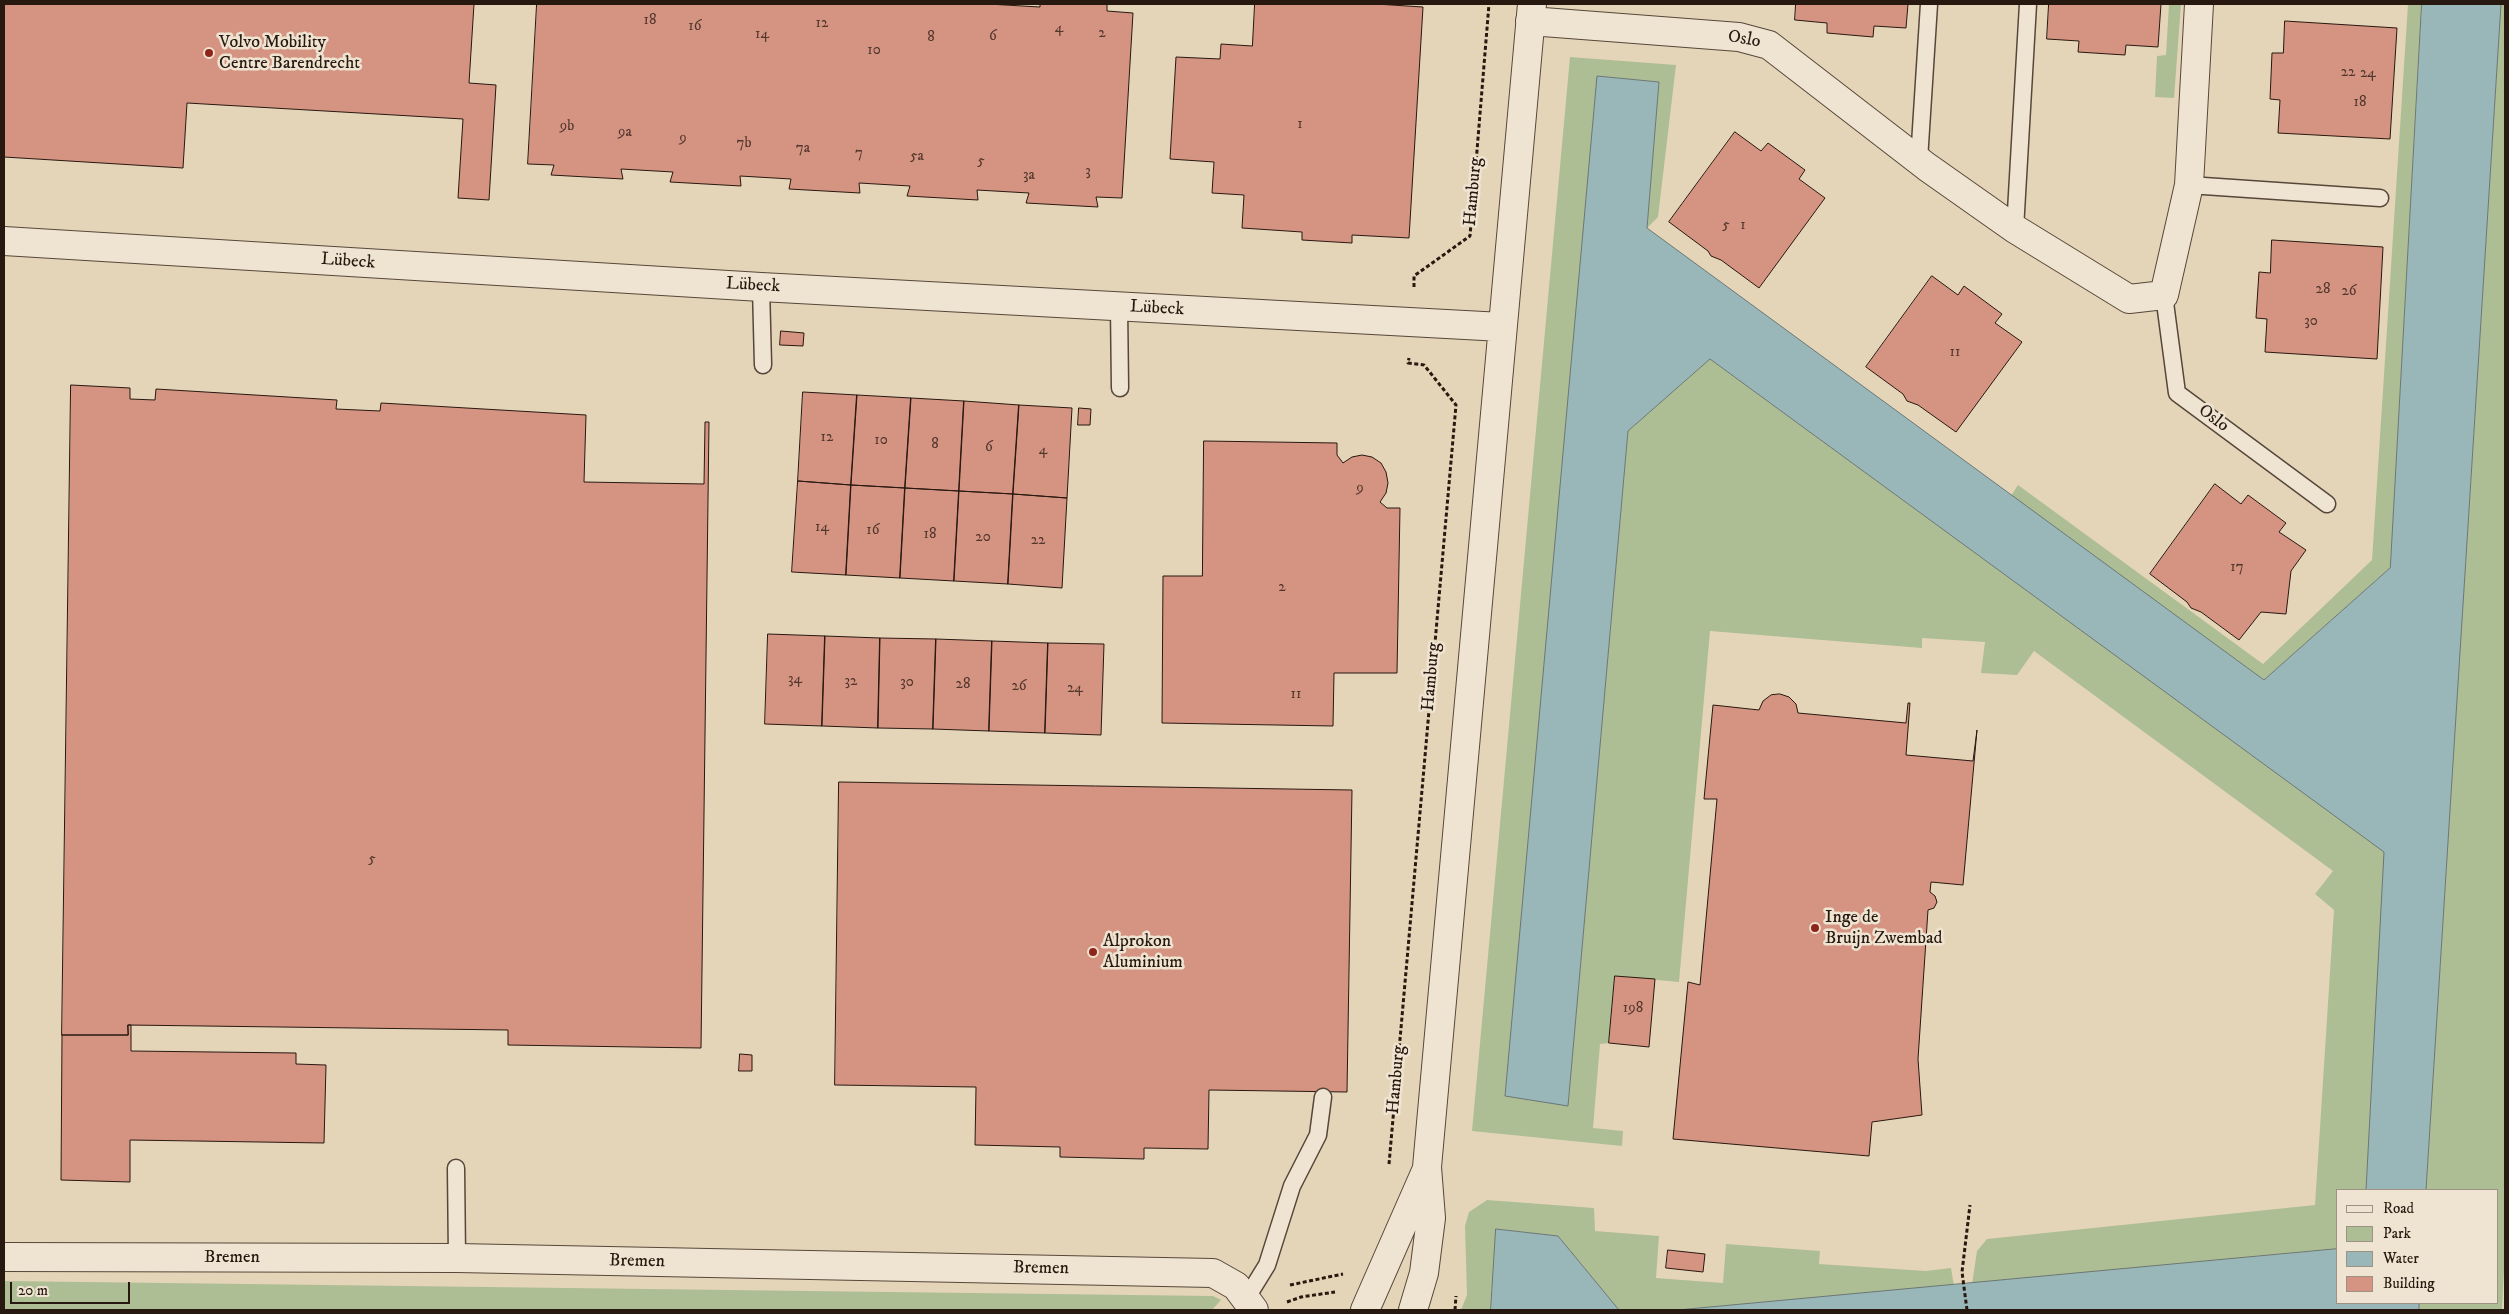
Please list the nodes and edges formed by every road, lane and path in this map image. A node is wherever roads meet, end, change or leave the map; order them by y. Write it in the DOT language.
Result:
graph roads {
  1 [pos="1489,4"];
  2 [pos="1928,4"];
  3 [pos="2028,4"];
  4 [pos="2199,4"];
  5 [pos="1531,12"];
  6 [pos="1919,160"];
  7 [pos="2189,185"];
  8 [pos="2380,198"];
  9 [pos="2015,229"];
  10 [pos="4,240"];
  11 [pos="761,287"];
  12 [pos="2164,295"];
  13 [pos="1119,306"];
  14 [pos="1411,322"];
  15 [pos="1502,327"];
  16 [pos="762,365"];
  17 [pos="1120,388"];
  18 [pos="2327,504"];
  19 [pos="1323,1097"];
  20 [pos="1427,1167"];
  21 [pos="456,1168"];
  22 [pos="1388,1172"];
  23 [pos="1970,1205"];
  24 [pos="4,1256"];
  25 [pos="457,1258"];
  26 [pos="1345,1274"];
  27 [pos="1250,1305"];
  28 [pos="1365,1310"];
  29 [pos="1413,1310"];
  30 [pos="1966,1310"];
  1 -- 14 [label="path, Hamburg"];
  2 -- 6 [label="lane"];
  3 -- 9 [label="lane"];
  4 -- 7 [label="street, Oslo"];
  5 -- 6 [label="street, Oslo"];
  5 -- 15 [label="street"];
  6 -- 9 [label="street, Oslo"];
  7 -- 8 [label="lane"];
  7 -- 12 [label="street, Oslo"];
  9 -- 12 [label="street, Oslo"];
  10 -- 11 [label="street, Lübeck"];
  11 -- 13 [label="street, Lübeck"];
  11 -- 16 [label="lane"];
  12 -- 18 [label="lane, Oslo"];
  13 -- 14 [label="street, Lübeck"];
  13 -- 17 [label="lane"];
  14 -- 15 [label="street, Lübeck"];
  14 -- 22 [label="path, Hamburg"];
  15 -- 20 [label="street"];
  19 -- 27 [label="lane"];
  20 -- 28 [label="street"];
  20 -- 29 [label="street"];
  21 -- 25 [label="lane"];
  23 -- 30 [label="path"];
  24 -- 25 [label="street, Bremen"];
  25 -- 27 [label="street, Bremen"];
  26 -- 27 [label="path"];
}
